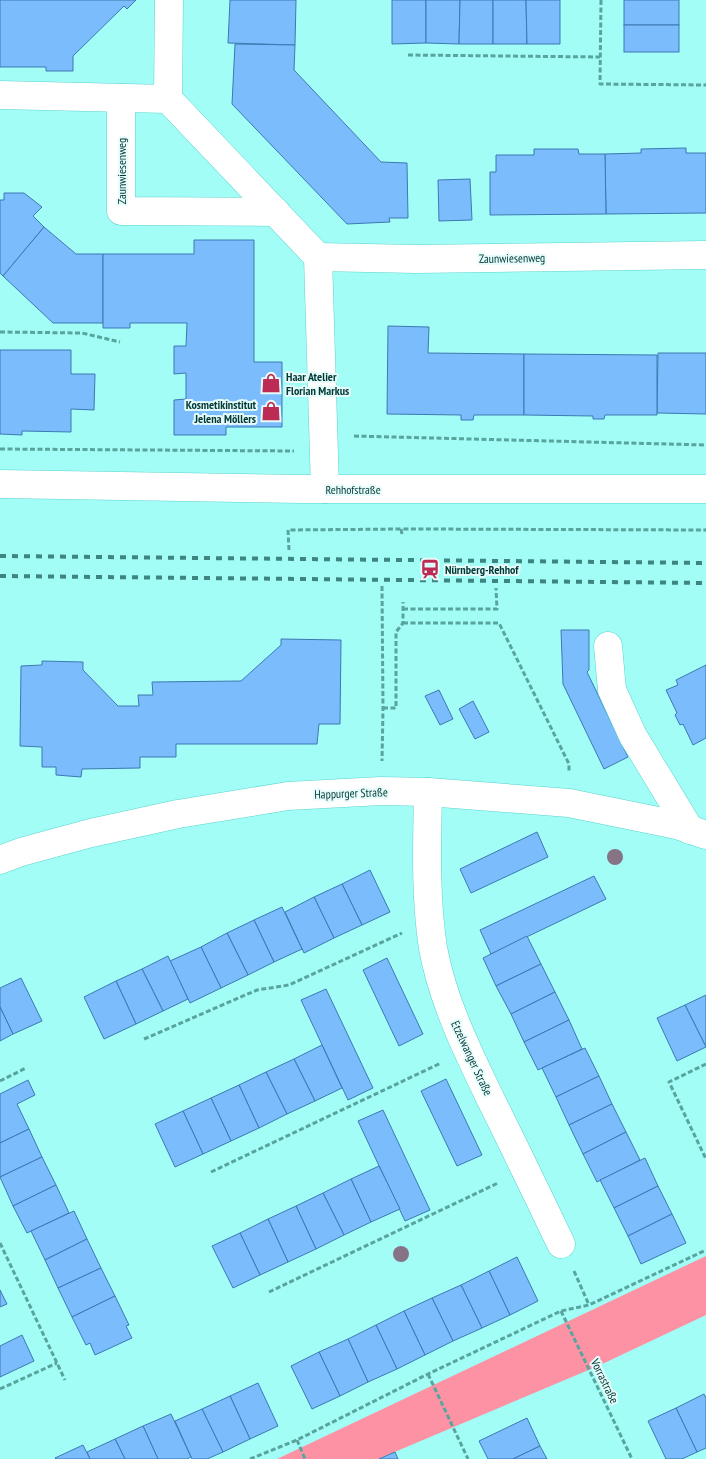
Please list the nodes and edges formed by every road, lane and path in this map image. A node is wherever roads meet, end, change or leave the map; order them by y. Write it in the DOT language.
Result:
graph roads {
  1 [pos="169,0"];
  2 [pos="601,0"];
  3 [pos="408,55"];
  4 [pos="600,57"];
  5 [pos="706,85"];
  6 [pos="0,95"];
  7 [pos="121,98"];
  8 [pos="168,99"];
  9 [pos="276,212"];
  10 [pos="706,255"];
  11 [pos="318,257"];
  12 [pos="0,332"];
  13 [pos="120,342"];
  14 [pos="0,484"];
  15 [pos="706,488"];
  16 [pos="324,489"];
  17 [pos="401,529"];
  18 [pos="706,530"];
  19 [pos="402,534"];
  20 [pos="288,550"];
  21 [pos="382,586"];
  22 [pos="496,588"];
  23 [pos="403,602"];
  24 [pos="403,609"];
  25 [pos="403,623"];
  26 [pos="608,646"];
  27 [pos="383,708"];
  28 [pos="569,764"];
  29 [pos="381,791"];
  30 [pos="428,792"];
  31 [pos="698,833"];
  32 [pos="0,860"];
  33 [pos="430,920"];
  34 [pos="144,1039"];
  35 [pos="467,1050"];
  36 [pos="706,1064"];
  37 [pos="26,1068"];
  38 [pos="0,1081"];
  39 [pos="706,1159"];
  40 [pos="526,1170"];
  41 [pos="211,1172"];
  42 [pos="0,1243"];
  43 [pos="561,1244"];
  44 [pos="706,1250"];
  45 [pos="269,1292"];
  46 [pos="589,1306"];
  47 [pos="561,1311"];
  48 [pos="57,1363"];
  49 [pos="428,1374"];
  50 [pos="65,1380"];
  51 [pos="0,1389"];
  52 [pos="297,1440"];
  53 [pos="250,1459"];
  54 [pos="305,1459"];
  55 [pos="468,1459"];
  56 [pos="632,1459"];
  1 -- 8 [label="street"];
  2 -- 4 [label="path"];
  3 -- 4 [label="path"];
  4 -- 5 [label="path"];
  6 -- 7 [label="street"];
  7 -- 8 [label="street"];
  7 -- 9 [label="street, Zaunwiesenweg"];
  8 -- 9 [label="street"];
  9 -- 11 [label="street"];
  10 -- 11 [label="street, Zaunwiesenweg"];
  11 -- 16 [label="street"];
  12 -- 13 [label="path"];
  14 -- 16 [label="street, Rehhofstraße"];
  15 -- 16 [label="street, Rehhofstraße"];
  17 -- 18 [label="path"];
  17 -- 19 [label="path"];
  17 -- 20 [label="path"];
  21 -- 27 [label="path"];
  22 -- 24 [label="path"];
  23 -- 24 [label="path"];
  24 -- 25 [label="path"];
  25 -- 27 [label="path"];
  25 -- 28 [label="path"];
  26 -- 31 [label="street"];
  27 -- 29 [label="path"];
  29 -- 30 [label="street, Happurger Straße"];
  29 -- 32 [label="street, Happurger Straße"];
  30 -- 31 [label="street, Happurger Straße"];
  30 -- 33 [label="street, Etzelwanger Straße"];
  33 -- 34 [label="path"];
  33 -- 35 [label="street, Etzelwanger Straße"];
  35 -- 40 [label="street, Etzelwanger Straße"];
  35 -- 41 [label="path"];
  36 -- 39 [label="path"];
  37 -- 38 [label="path"];
  40 -- 43 [label="street, Etzelwanger Straße"];
  40 -- 45 [label="path"];
  42 -- 48 [label="path"];
  43 -- 46 [label="path"];
  44 -- 46 [label="path"];
  46 -- 47 [label="path"];
  47 -- 49 [label="path"];
  47 -- 56 [label="path, Vorrastraße"];
  48 -- 50 [label="path"];
  48 -- 51 [label="path"];
  49 -- 52 [label="path"];
  49 -- 55 [label="path"];
  52 -- 53 [label="path"];
  52 -- 54 [label="path"];
}
